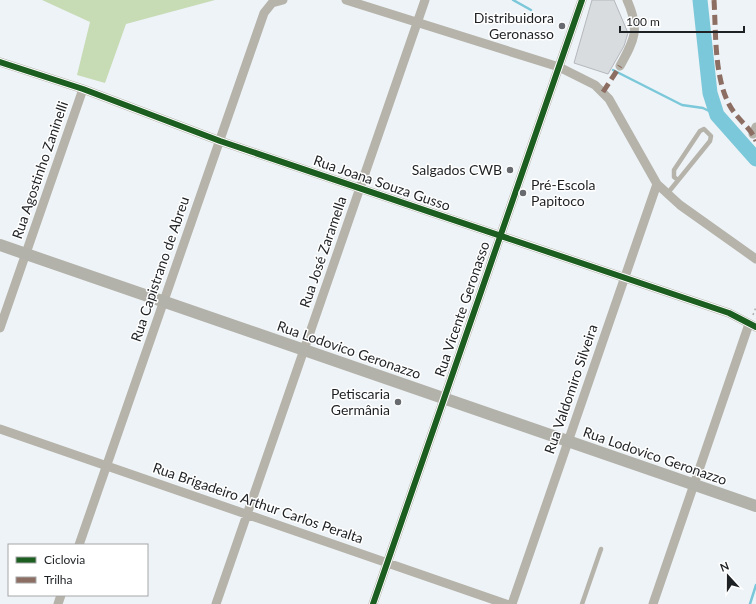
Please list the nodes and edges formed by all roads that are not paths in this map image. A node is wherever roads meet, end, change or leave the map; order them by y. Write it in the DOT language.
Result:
graph roads {
  1 [pos="283,0"];
  2 [pos="346,0"];
  3 [pos="425,0"];
  4 [pos="582,0"];
  5 [pos="627,0"];
  6 [pos="417,22"];
  7 [pos="0,62"];
  8 [pos="620,66"];
  9 [pos="559,68"];
  10 [pos="83,89"];
  11 [pos="220,141"];
  12 [pos="678,180"];
  13 [pos="657,184"];
  14 [pos="360,188"];
  15 [pos="667,194"];
  16 [pos="501,236"];
  17 [pos="0,245"];
  18 [pos="26,254"];
  19 [pos="756,259"];
  20 [pos="625,278"];
  21 [pos="164,302"];
  22 [pos="752,326"];
  23 [pos="0,328"];
  24 [pos="304,350"];
  25 [pos="444,399"];
  26 [pos="0,429"];
  27 [pos="568,442"];
  28 [pos="106,466"];
  29 [pos="694,485"];
  30 [pos="756,506"];
  31 [pos="247,514"];
  32 [pos="79,544"];
  33 [pos="601,549"];
  34 [pos="388,563"];
  35 [pos="216,604"];
  36 [pos="374,604"];
  37 [pos="506,604"];
  38 [pos="512,604"];
  39 [pos="582,604"];
  40 [pos="653,604"];
  1 -- 11 [label="street, Rua Capistrano de Abreu"];
  2 -- 6 [label="street"];
  3 -- 6 [label="street, Rua José Zaramella"];
  4 -- 9 [label="street, Rua Vicente Geronasso"];
  5 -- 8 [label="street"];
  6 -- 9 [label="street"];
  6 -- 14 [label="street, Rua José Zaramella"];
  7 -- 10 [label="street, Rua Joana Souza Gusso"];
  9 -- 13 [label="street"];
  9 -- 16 [label="street, Rua Vicente Geronasso"];
  10 -- 11 [label="street, Rua Joana Souza Gusso"];
  10 -- 18 [label="street, Rua Agostinho Zaninelli"];
  11 -- 14 [label="street, Rua Joana Souza Gusso"];
  11 -- 21 [label="street, Rua Capistrano de Abreu"];
  12 -- 12 [label="lane"];
  12 -- 15 [label="lane"];
  13 -- 15 [label="street"];
  13 -- 20 [label="street, Rua Valdomiro Silveira"];
  14 -- 16 [label="street, Rua Joana Souza Gusso"];
  14 -- 24 [label="street, Rua José Zaramella"];
  15 -- 19 [label="street"];
  16 -- 20 [label="street, Rua Joana Souza Gusso"];
  16 -- 25 [label="street, Rua Vicente Geronasso"];
  17 -- 18 [label="main road, Rua Lodovico Geronazzo"];
  18 -- 21 [label="main road, Rua Lodovico Geronazzo"];
  18 -- 23 [label="street, Rua Agostinho Zaninelli"];
  20 -- 22 [label="street, Rua Joana Souza Gusso"];
  20 -- 27 [label="street, Rua Valdomiro Silveira"];
  21 -- 24 [label="main road, Rua Lodovico Geronazzo"];
  21 -- 28 [label="street, Rua Capistrano de Abreu"];
  22 -- 29 [label="street"];
  24 -- 25 [label="main road, Rua Lodovico Geronazzo"];
  24 -- 31 [label="street, Rua José Zaramella"];
  25 -- 27 [label="main road, Rua Lodovico Geronazzo"];
  25 -- 34 [label="street, Rua Vicente Geronasso"];
  26 -- 28 [label="street, Rua Brigadeiro Arthur Carlos Peralta"];
  27 -- 29 [label="main road, Rua Lodovico Geronazzo"];
  27 -- 38 [label="street, Rua Valdomiro Silveira"];
  28 -- 31 [label="street, Rua Brigadeiro Arthur Carlos Peralta"];
  28 -- 32 [label="street, Rua Capistrano de Abreu"];
  29 -- 30 [label="main road, Rua Lodovico Geronazzo"];
  29 -- 40 [label="street"];
  31 -- 34 [label="street, Rua Brigadeiro Arthur Carlos Peralta"];
  31 -- 35 [label="street, Rua José Zaramella"];
  33 -- 39 [label="lane"];
  34 -- 36 [label="street, Rua Vicente Geronasso"];
  34 -- 37 [label="street, Rua Brigadeiro Arthur Carlos Peralta"];
}
